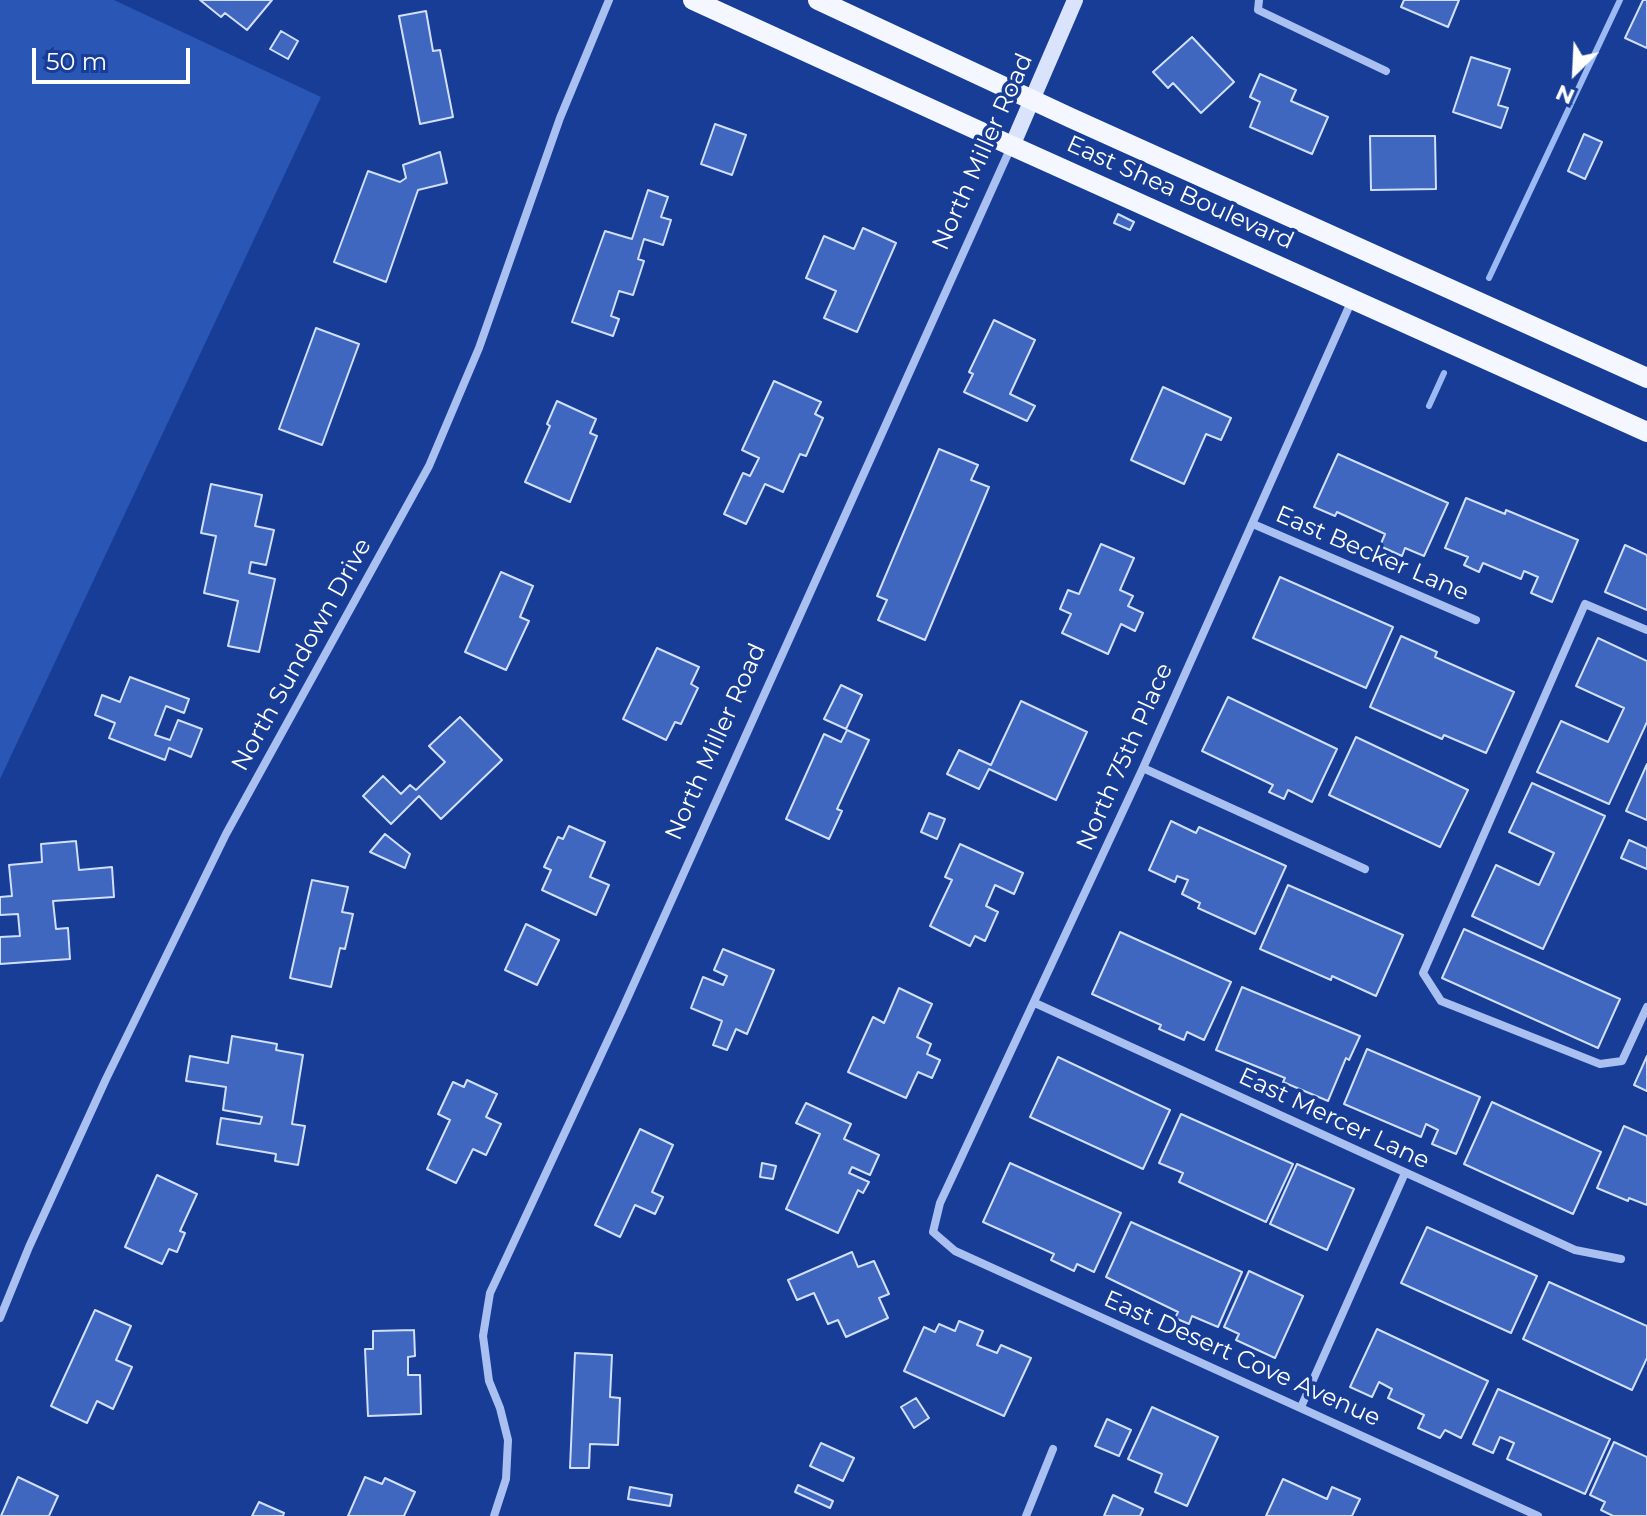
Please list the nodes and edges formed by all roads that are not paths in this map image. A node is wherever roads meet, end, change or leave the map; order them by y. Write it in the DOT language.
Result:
graph roads {
  1 [pos="609,0"];
  2 [pos="693,0"];
  3 [pos="818,0"];
  4 [pos="1075,0"];
  5 [pos="1259,0"];
  6 [pos="1386,71"];
  7 [pos="1032,100"];
  8 [pos="1012,146"];
  9 [pos="1353,298"];
  10 [pos="1647,378"];
  11 [pos="1647,432"];
  12 [pos="1253,524"];
  13 [pos="1476,620"];
  14 [pos="1647,630"];
  15 [pos="1143,768"];
  16 [pos="1365,869"];
  17 [pos="1035,1003"];
  18 [pos="1647,1007"];
  19 [pos="1405,1173"];
  20 [pos="933,1232"];
  21 [pos="1621,1259"];
  22 [pos="0,1318"];
  23 [pos="1301,1407"];
  24 [pos="1053,1449"];
  25 [pos="494,1516"];
  26 [pos="1026,1516"];
  27 [pos="1538,1516"];
  1 -- 22 [label="street, North Sundown Drive"];
  2 -- 8 [label="main road, East Shea Boulevard"];
  3 -- 7 [label="main road, East Shea Boulevard"];
  4 -- 7 [label="street, North Miller Road"];
  5 -- 6 [label="street"];
  7 -- 8 [label="street, North Miller Road"];
  7 -- 10 [label="main road, East Shea Boulevard"];
  8 -- 9 [label="main road, East Shea Boulevard"];
  8 -- 25 [label="street, North Miller Road"];
  9 -- 11 [label="main road, East Shea Boulevard"];
  9 -- 12 [label="street, North 75th Place"];
  12 -- 13 [label="street, East Becker Lane"];
  12 -- 15 [label="street, North 75th Place"];
  14 -- 18 [label="street"];
  15 -- 16 [label="street"];
  15 -- 17 [label="street, North 75th Place"];
  17 -- 19 [label="street, East Mercer Lane"];
  17 -- 20 [label="street, North 75th Place"];
  19 -- 21 [label="street, East Mercer Lane"];
  19 -- 23 [label="street"];
  20 -- 23 [label="street, East Desert Cove Avenue"];
  23 -- 27 [label="street, East Desert Cove Avenue"];
  24 -- 26 [label="street"];
}
